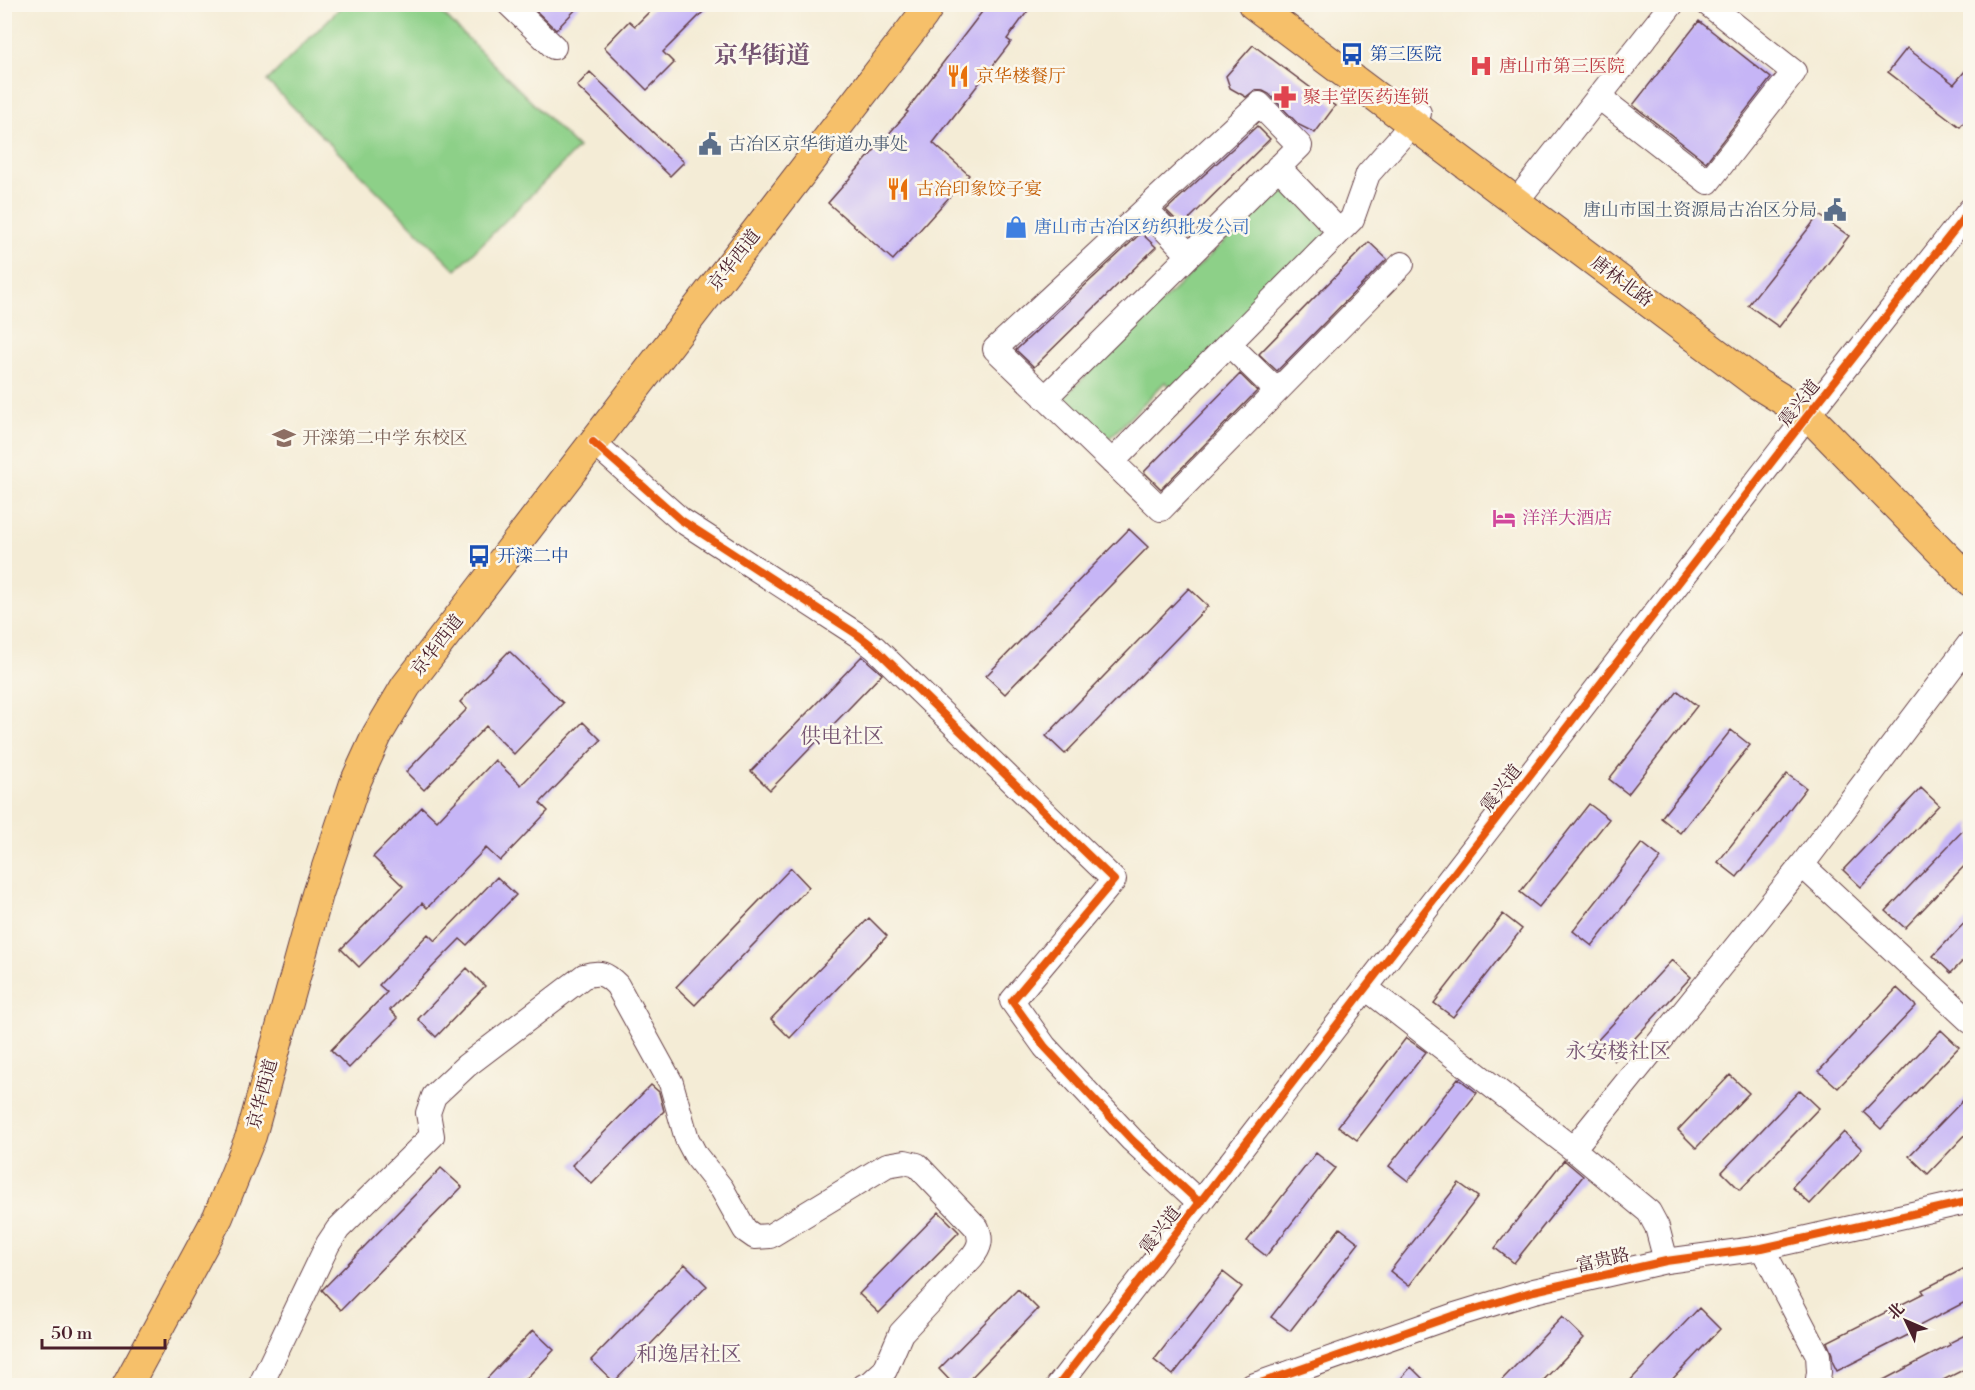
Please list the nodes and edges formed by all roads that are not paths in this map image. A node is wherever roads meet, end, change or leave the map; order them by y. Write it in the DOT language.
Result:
graph roads {
  1 [pos="509,4"];
  2 [pos="1253,4"];
  3 [pos="1274,4"];
  4 [pos="1672,4"];
  5 [pos="1714,6"];
  6 [pos="922,8"];
  7 [pos="554,46"];
  8 [pos="1599,97"];
  9 [pos="1416,118"];
  10 [pos="1278,167"];
  11 [pos="1526,189"];
  12 [pos="1146,209"];
  13 [pos="1971,210"];
  14 [pos="1339,231"];
  15 [pos="1189,255"];
  16 [pos="1402,264"];
  17 [pos="1229,344"];
  18 [pos="1277,391"];
  19 [pos="1045,398"];
  20 [pos="1813,409"];
  21 [pos="593,442"];
  22 [pos="1112,462"];
  23 [pos="1971,557"];
  24 [pos="1971,581"];
  25 [pos="1971,643"];
  26 [pos="1802,865"];
  27 [pos="1366,988"];
  28 [pos="1971,1020"];
  29 [pos="1573,1149"];
  30 [pos="1971,1201"];
  31 [pos="1200,1203"];
  32 [pos="1762,1248"];
  33 [pos="1666,1261"];
  34 [pos="878,1382"];
  35 [pos="127,1386"];
  36 [pos="260,1386"];
  37 [pos="1058,1386"];
  38 [pos="1252,1386"];
  39 [pos="1817,1386"];
  1 -- 7 [label="street"];
  2 -- 9 [label="main road, 唐林北路"];
  3 -- 9 [label="main road, 唐林北路"];
  4 -- 8 [label="street"];
  5 -- 8 [label="street"];
  6 -- 21 [label="main road, 京华西道"];
  8 -- 11 [label="street"];
  9 -- 11 [label="main road, 唐林北路"];
  9 -- 14 [label="street"];
  9 -- 20 [label="main road, 唐林北路"];
  10 -- 12 [label="street"];
  10 -- 14 [label="street"];
  10 -- 15 [label="street"];
  11 -- 20 [label="main road, 唐林北路"];
  12 -- 15 [label="street"];
  12 -- 19 [label="street"];
  13 -- 20 [label="street, 震兴道"];
  14 -- 17 [label="street"];
  15 -- 19 [label="street"];
  16 -- 18 [label="street"];
  17 -- 18 [label="street"];
  17 -- 22 [label="street"];
  18 -- 22 [label="street"];
  19 -- 22 [label="street"];
  20 -- 23 [label="main road, 唐林北路"];
  20 -- 24 [label="main road, 唐林北路"];
  20 -- 27 [label="street, 震兴道"];
  21 -- 31 [label="street"];
  21 -- 35 [label="main road, 京华西道"];
  25 -- 26 [label="street"];
  26 -- 28 [label="street"];
  26 -- 29 [label="street"];
  27 -- 29 [label="street"];
  27 -- 31 [label="street, 震兴道"];
  29 -- 33 [label="street"];
  30 -- 32 [label="street, 富贵路"];
  31 -- 37 [label="street, 震兴道"];
  32 -- 33 [label="street, 富贵路"];
  32 -- 39 [label="street"];
  33 -- 38 [label="street, 富贵路"];
  34 -- 36 [label="street"];
}
